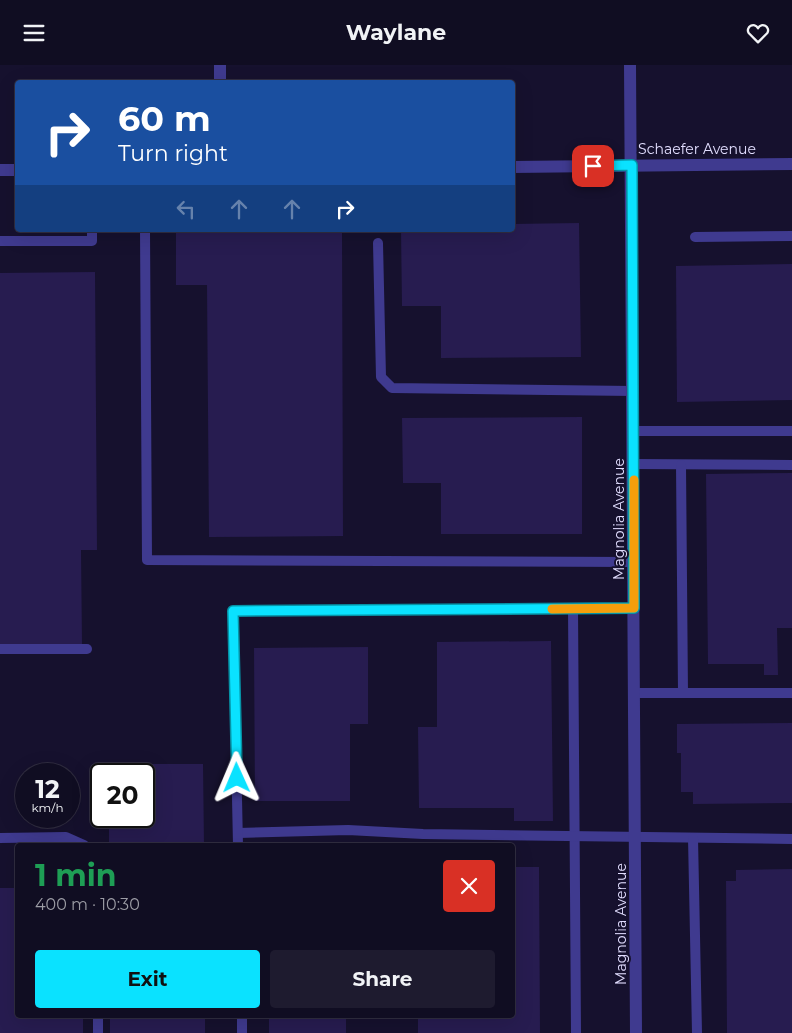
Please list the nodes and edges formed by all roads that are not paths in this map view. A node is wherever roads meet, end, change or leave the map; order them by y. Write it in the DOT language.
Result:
graph roads {
  1 [pos="220,65"];
  2 [pos="630,65"];
  3 [pos="220,80"];
  4 [pos="792,164"];
  5 [pos="632,165"];
  6 [pos="515,167"];
  7 [pos="0,170"];
  8 [pos="15,170"];
  9 [pos="92,232"];
  10 [pos="145,232"];
  11 [pos="792,236"];
  12 [pos="694,237"];
  13 [pos="0,241"];
  14 [pos="378,243"];
  15 [pos="633,391"];
  16 [pos="633,431"];
  17 [pos="792,431"];
  18 [pos="634,464"];
  19 [pos="681,465"];
  20 [pos="792,465"];
  21 [pos="634,562"];
  22 [pos="634,608"];
  23 [pos="573,609"];
  24 [pos="0,649"];
  25 [pos="87,649"];
  26 [pos="635,693"];
  27 [pos="683,693"];
  28 [pos="792,693"];
  29 [pos="238,833"];
  30 [pos="575,837"];
  31 [pos="0,838"];
  32 [pos="636,838"];
  33 [pos="693,838"];
  34 [pos="792,839"];
  35 [pos="80,843"];
  36 [pos="238,843"];
  37 [pos="98,1018"];
  38 [pos="242,1018"];
  39 [pos="98,1033"];
  40 [pos="242,1033"];
  41 [pos="576,1033"];
  42 [pos="636,1033"];
  43 [pos="697,1033"];
  1 -- 3 [label="street"];
  2 -- 5 [label="street, Magnolia Avenue"];
  4 -- 5 [label="street, Schaefer Avenue"];
  5 -- 6 [label="street, Schaefer Avenue"];
  5 -- 15 [label="street, Magnolia Avenue"];
  7 -- 8 [label="street"];
  9 -- 13 [label="lane"];
  10 -- 21 [label="lane"];
  11 -- 12 [label="lane"];
  14 -- 15 [label="lane"];
  15 -- 16 [label="street, Magnolia Avenue"];
  16 -- 17 [label="lane"];
  16 -- 18 [label="street, Magnolia Avenue"];
  18 -- 19 [label="lane"];
  18 -- 21 [label="street, Magnolia Avenue"];
  19 -- 20 [label="lane"];
  19 -- 27 [label="lane"];
  21 -- 22 [label="street, Magnolia Avenue"];
  22 -- 23 [label="lane"];
  22 -- 26 [label="street, Magnolia Avenue"];
  23 -- 29 [label="lane"];
  23 -- 30 [label="lane"];
  24 -- 25 [label="lane"];
  26 -- 27 [label="lane"];
  26 -- 32 [label="street, Magnolia Avenue"];
  27 -- 28 [label="lane"];
  29 -- 30 [label="lane"];
  29 -- 36 [label="lane"];
  30 -- 32 [label="lane"];
  30 -- 41 [label="lane"];
  31 -- 35 [label="lane"];
  32 -- 33 [label="lane"];
  32 -- 42 [label="street, Magnolia Avenue"];
  33 -- 34 [label="lane"];
  33 -- 43 [label="lane"];
  37 -- 39 [label="lane"];
  38 -- 40 [label="lane"];
}
